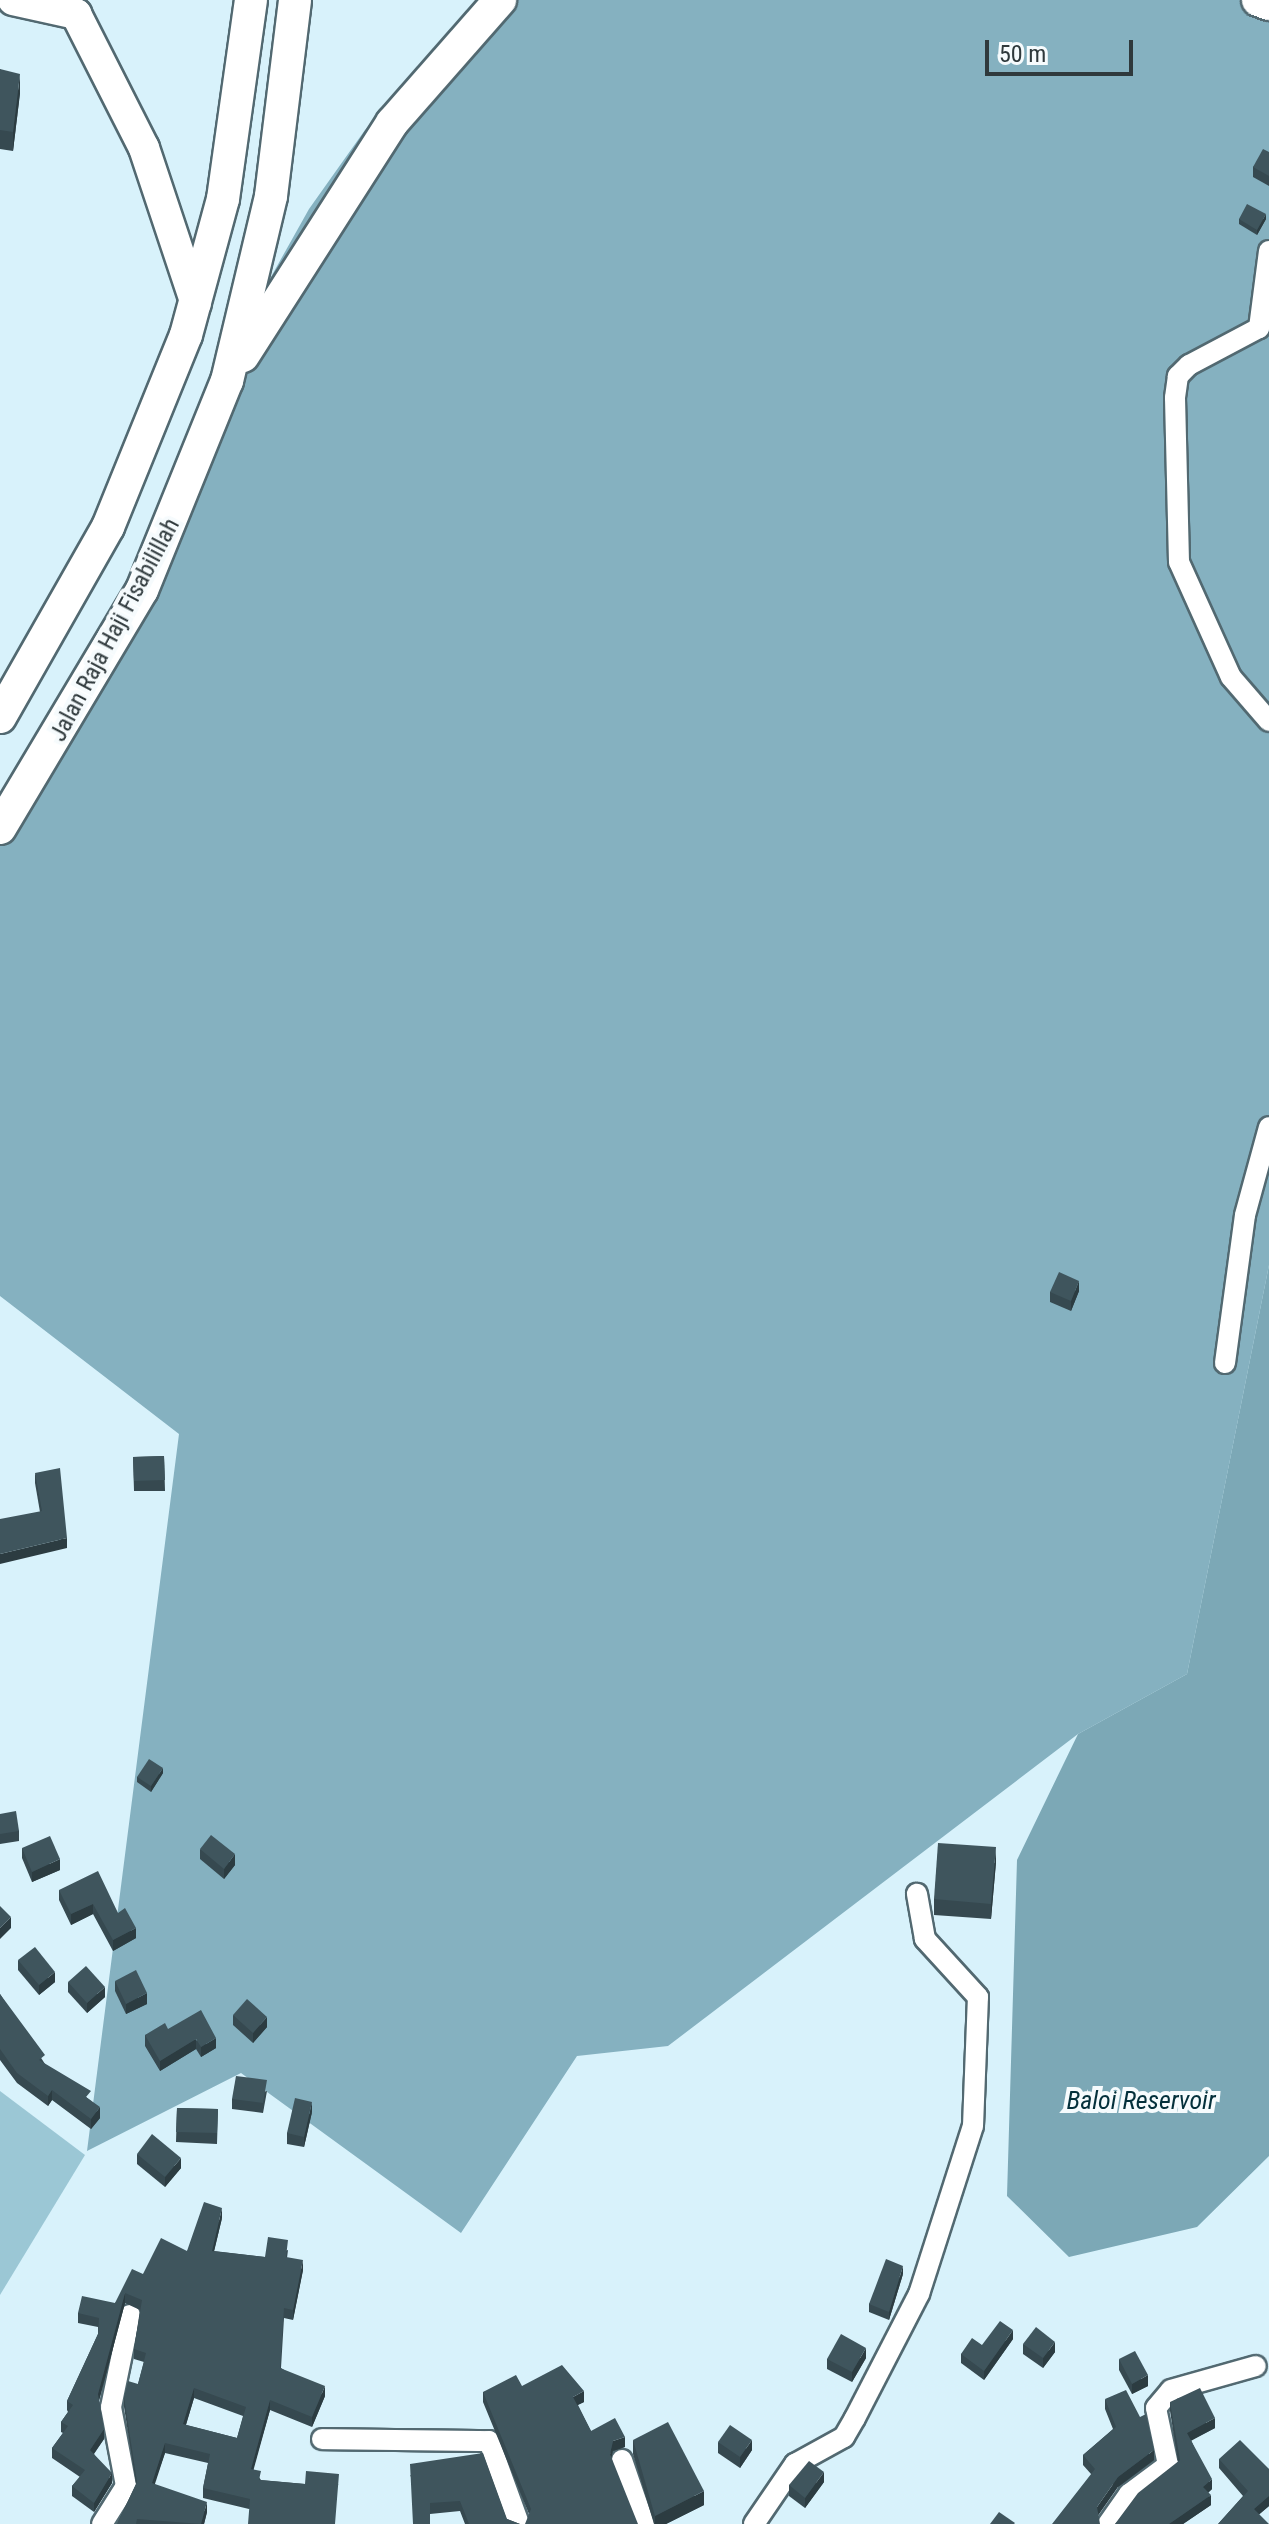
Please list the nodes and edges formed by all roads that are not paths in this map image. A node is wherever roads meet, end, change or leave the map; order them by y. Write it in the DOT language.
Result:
graph roads {
  1 [pos="13,0"];
  2 [pos="251,0"];
  3 [pos="295,0"];
  4 [pos="500,0"];
  5 [pos="1258,0"];
  6 [pos="1269,4"];
  7 [pos="1269,251"];
  8 [pos="196,304"];
  9 [pos="227,381"];
  10 [pos="0,717"];
  11 [pos="1269,721"];
  12 [pos="0,828"];
  13 [pos="1269,1127"];
  14 [pos="1225,1363"];
  15 [pos="917,1894"];
  16 [pos="130,2315"];
  17 [pos="1256,2366"];
  18 [pos="322,2439"];
  19 [pos="622,2460"];
  20 [pos="102,2524"];
  21 [pos="519,2524"];
  22 [pos="644,2524"];
  23 [pos="754,2524"];
  24 [pos="1108,2524"];
  1 -- 8 [label="street"];
  2 -- 8 [label="main road"];
  3 -- 9 [label="main road, Jalan Raja Haji Fisabilillah"];
  4 -- 9 [label="main road"];
  5 -- 6 [label="main road"];
  7 -- 11 [label="street"];
  8 -- 10 [label="main road"];
  9 -- 12 [label="main road, Jalan Raja Haji Fisabilillah"];
  13 -- 14 [label="street"];
  15 -- 23 [label="street"];
  16 -- 20 [label="street"];
  17 -- 24 [label="street"];
  18 -- 21 [label="street"];
  19 -- 22 [label="street"];
}
